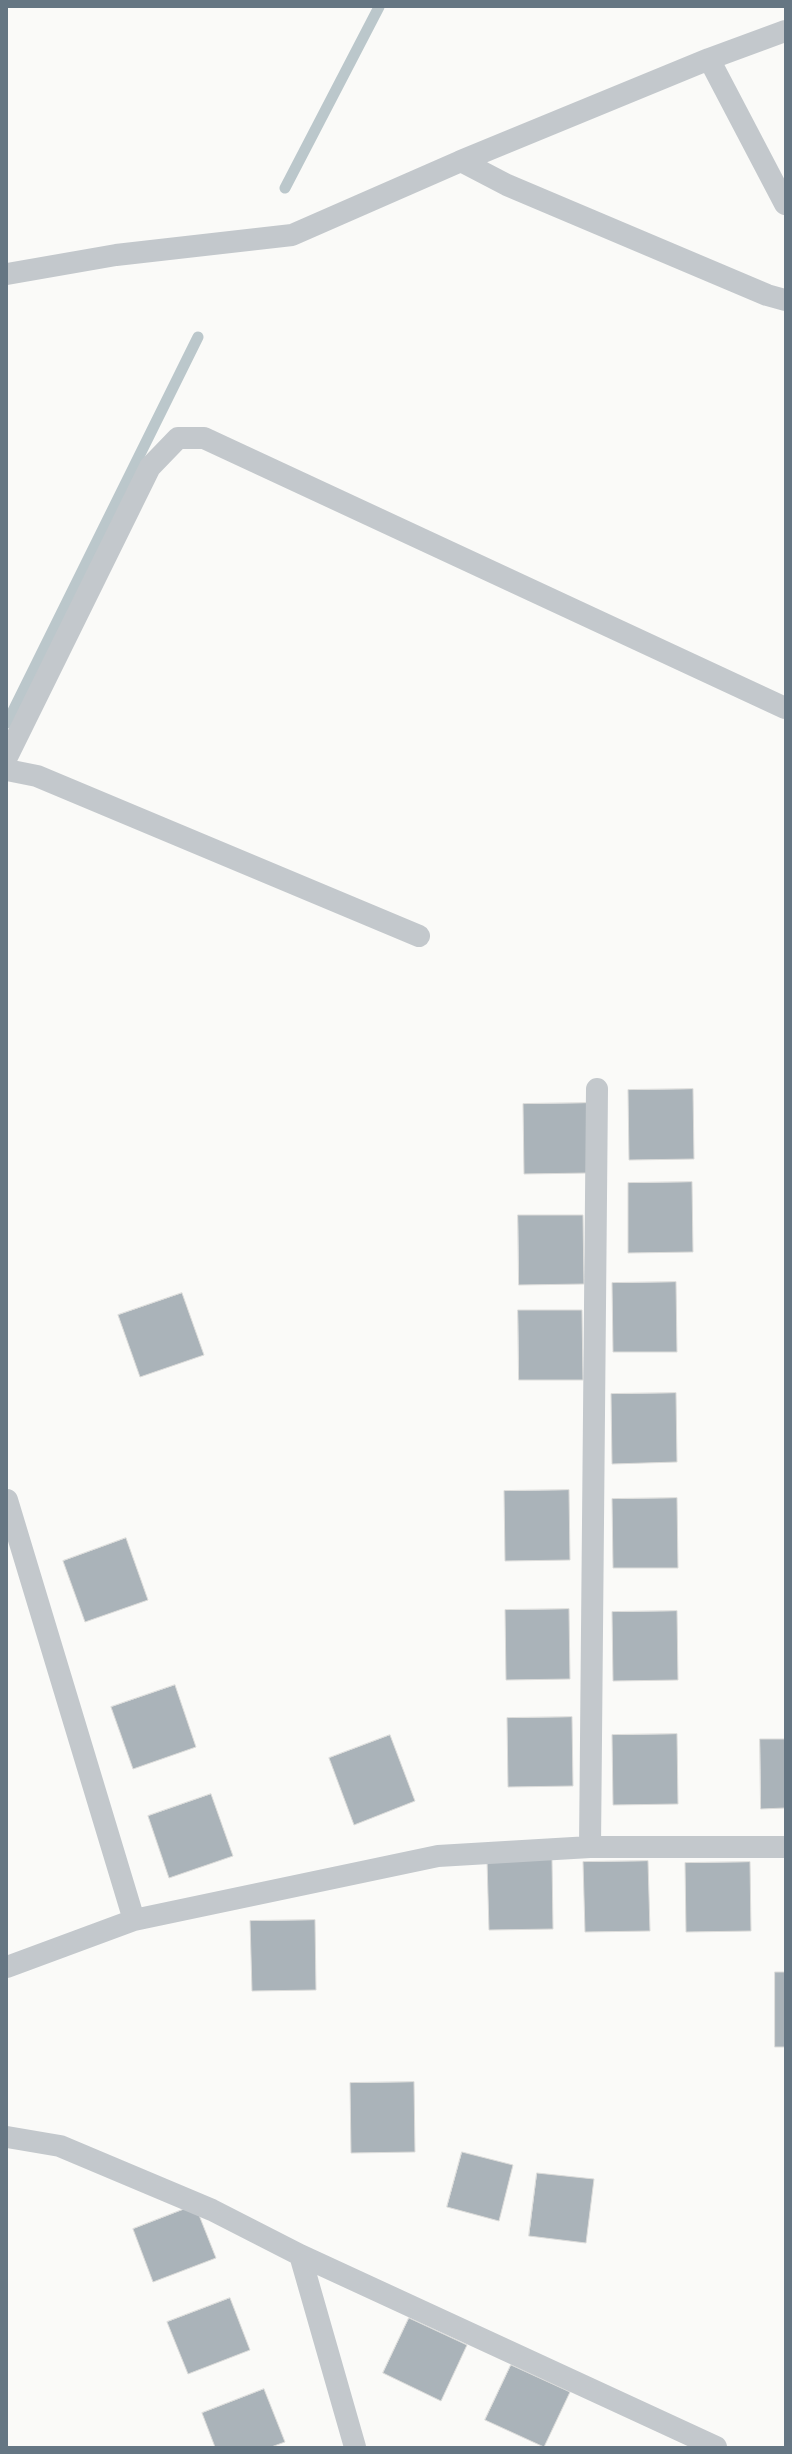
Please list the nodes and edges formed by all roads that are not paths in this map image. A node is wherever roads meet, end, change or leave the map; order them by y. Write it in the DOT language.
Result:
graph roads {
  1 [pos="785,31"];
  2 [pos="709,59"];
  3 [pos="461,161"];
  4 [pos="785,204"];
  5 [pos="7,274"];
  6 [pos="785,300"];
  7 [pos="785,708"];
  8 [pos="7,757"];
  9 [pos="7,770"];
  10 [pos="419,936"];
  11 [pos="597,1089"];
  12 [pos="7,1500"];
  13 [pos="590,1847"];
  14 [pos="785,1847"];
  15 [pos="134,1920"];
  16 [pos="7,1967"];
  17 [pos="7,2136"];
  18 [pos="300,2255"];
  19 [pos="355,2447"];
  20 [pos="716,2447"];
  1 -- 2 [label="street"];
  2 -- 3 [label="street"];
  2 -- 4 [label="street"];
  3 -- 5 [label="street"];
  3 -- 6 [label="street"];
  7 -- 8 [label="street"];
  9 -- 10 [label="street"];
  11 -- 13 [label="street"];
  12 -- 15 [label="street"];
  13 -- 14 [label="street"];
  13 -- 15 [label="street"];
  15 -- 16 [label="street"];
  17 -- 18 [label="street"];
  18 -- 19 [label="street"];
  18 -- 20 [label="street"];
}
